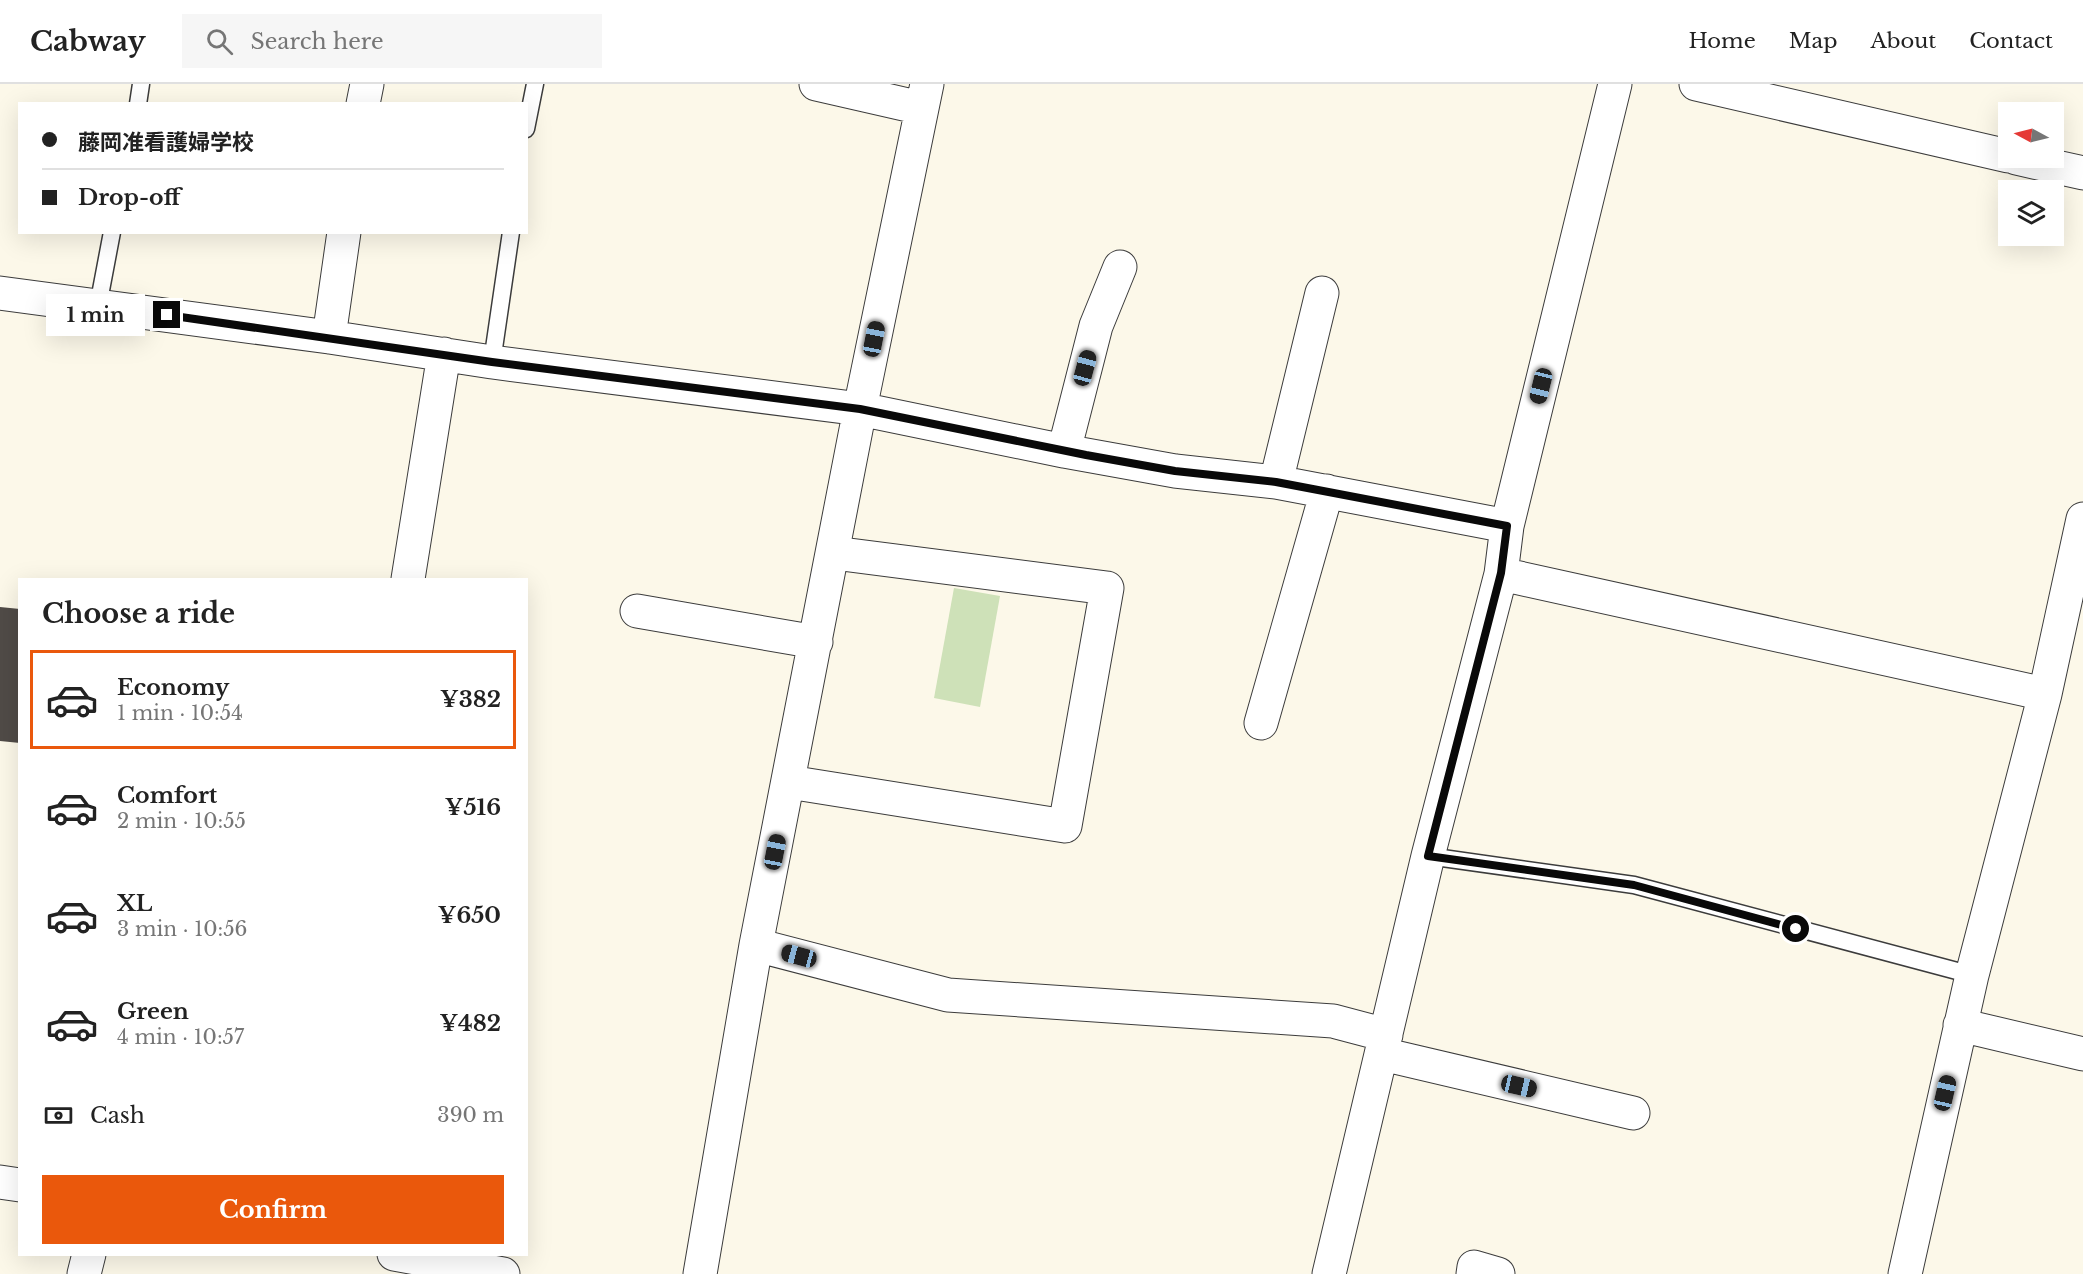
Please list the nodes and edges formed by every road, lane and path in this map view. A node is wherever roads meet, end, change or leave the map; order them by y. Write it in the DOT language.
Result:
graph roads {
  1 [pos="141,84"];
  2 [pos="367,84"];
  3 [pos="535,84"];
  4 [pos="816,84"];
  5 [pos="1615,84"];
  6 [pos="1696,84"];
  7 [pos="924,96"];
  8 [pos="138,102"];
  9 [pos="363,102"];
  10 [pos="528,119"];
  11 [pos="1998,154"];
  12 [pos="2061,168"];
  13 [pos="2083,173"];
  14 [pos="112,234"];
  15 [pos="344,234"];
  16 [pos="511,234"];
  17 [pos="1120,267"];
  18 [pos="0,293"];
  19 [pos="1322,293"];
  20 [pos="98,306"];
  21 [pos="329,337"];
  22 [pos="444,354"];
  23 [pos="492,362"];
  24 [pos="860,409"];
  25 [pos="1064,451"];
  26 [pos="1276,482"];
  27 [pos="1327,491"];
  28 [pos="2083,519"];
  29 [pos="1507,526"];
  30 [pos="834,552"];
  31 [pos="1501,573"];
  32 [pos="408,578"];
  33 [pos="637,611"];
  34 [pos="816,642"];
  35 [pos="2045,694"];
  36 [pos="1261,723"];
  37 [pos="789,782"];
  38 [pos="1428,856"];
  39 [pos="756,945"];
  40 [pos="1972,975"];
  41 [pos="1960,1025"];
  42 [pos="1384,1044"];
  43 [pos="2083,1054"];
  44 [pos="1634,1113"];
  45 [pos="0,1182"];
  46 [pos="18,1185"];
  47 [pos="88,1256"];
  48 [pos="405,1256"];
  49 [pos="84,1274"];
  50 [pos="503,1274"];
  51 [pos="700,1274"];
  52 [pos="1329,1274"];
  53 [pos="1473,1274"];
  54 [pos="1498,1274"];
  55 [pos="1905,1274"];
  1 -- 8 [label="lane"];
  2 -- 9 [label="street"];
  3 -- 10 [label="lane"];
  4 -- 7 [label="street"];
  5 -- 29 [label="street"];
  6 -- 11 [label="street"];
  7 -- 24 [label="street"];
  12 -- 13 [label="street"];
  14 -- 20 [label="lane"];
  15 -- 21 [label="street"];
  16 -- 23 [label="lane"];
  17 -- 25 [label="street"];
  18 -- 20 [label="street"];
  19 -- 26 [label="street"];
  20 -- 21 [label="street"];
  21 -- 22 [label="street"];
  22 -- 23 [label="street"];
  22 -- 32 [label="street"];
  23 -- 24 [label="street"];
  24 -- 25 [label="street"];
  24 -- 30 [label="street"];
  25 -- 26 [label="street"];
  26 -- 27 [label="street"];
  27 -- 29 [label="street"];
  27 -- 36 [label="street"];
  28 -- 35 [label="street"];
  29 -- 31 [label="street"];
  30 -- 34 [label="street"];
  30 -- 37 [label="street"];
  31 -- 35 [label="street"];
  31 -- 38 [label="street"];
  33 -- 34 [label="street"];
  34 -- 37 [label="street"];
  35 -- 40 [label="street"];
  37 -- 39 [label="street"];
  38 -- 40 [label="lane"];
  38 -- 42 [label="street"];
  39 -- 42 [label="street"];
  39 -- 51 [label="street"];
  40 -- 41 [label="street"];
  41 -- 43 [label="street"];
  41 -- 55 [label="street"];
  42 -- 44 [label="street"];
  42 -- 52 [label="street"];
  45 -- 46 [label="street"];
  47 -- 49 [label="street"];
  48 -- 50 [label="street"];
  53 -- 54 [label="street"];
}
